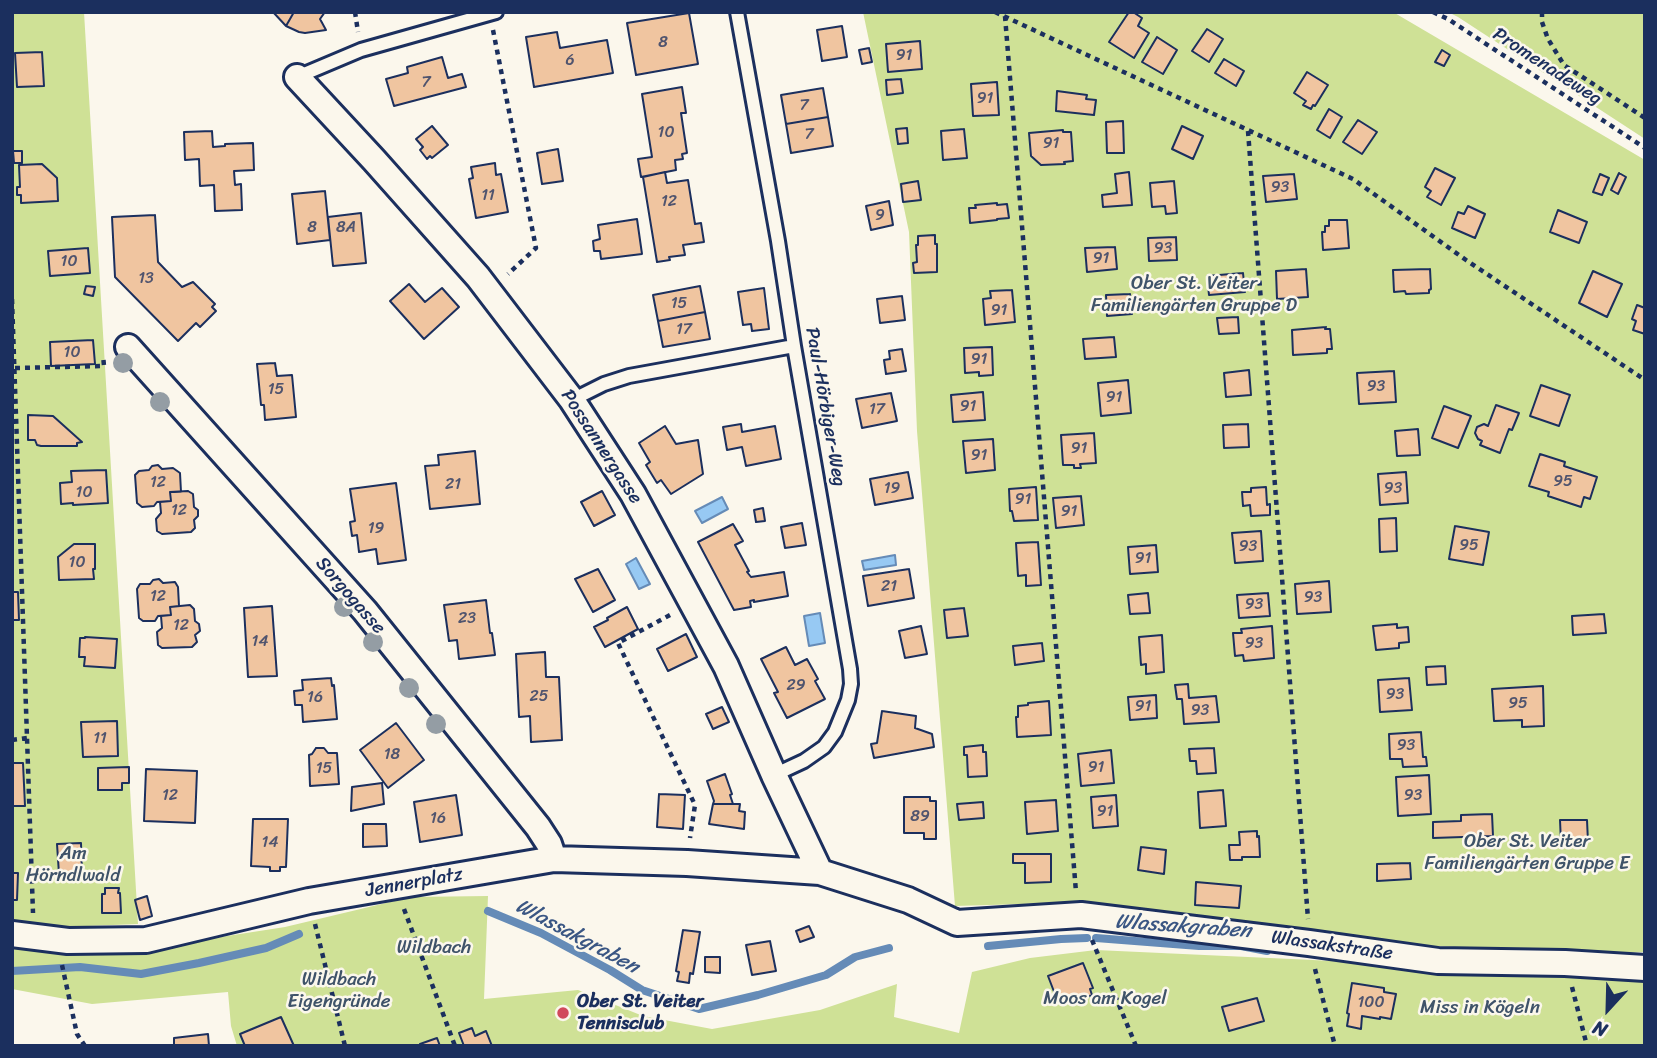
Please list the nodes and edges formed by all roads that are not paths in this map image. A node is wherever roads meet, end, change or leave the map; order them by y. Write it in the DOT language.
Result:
graph roads {
  1 [pos="737,12"];
  2 [pos="493,13"];
  3 [pos="297,77"];
  4 [pos="794,345"];
  5 [pos="128,347"];
  6 [pos="572,400"];
  7 [pos="774,775"];
  8 [pos="554,859"];
  9 [pos="820,872"];
  10 [pos="23,935"];
  11 [pos="1645,968"];
  1 -- 4 [label="lane, Paul-Hörbiger-Weg"];
  2 -- 3 [label="lane"];
  3 -- 6 [label="street, Possannergasse"];
  4 -- 6 [label="lane"];
  4 -- 7 [label="lane, Paul-Hörbiger-Weg"];
  5 -- 8 [label="street, Sorgogasse"];
  6 -- 7 [label="street, Possannergasse"];
  7 -- 9 [label="street, Possannergasse"];
  8 -- 9 [label="street, Jennerplatz"];
  8 -- 10 [label="street, Jennerplatz"];
  9 -- 11 [label="street, Wlassakstraße"];
}
